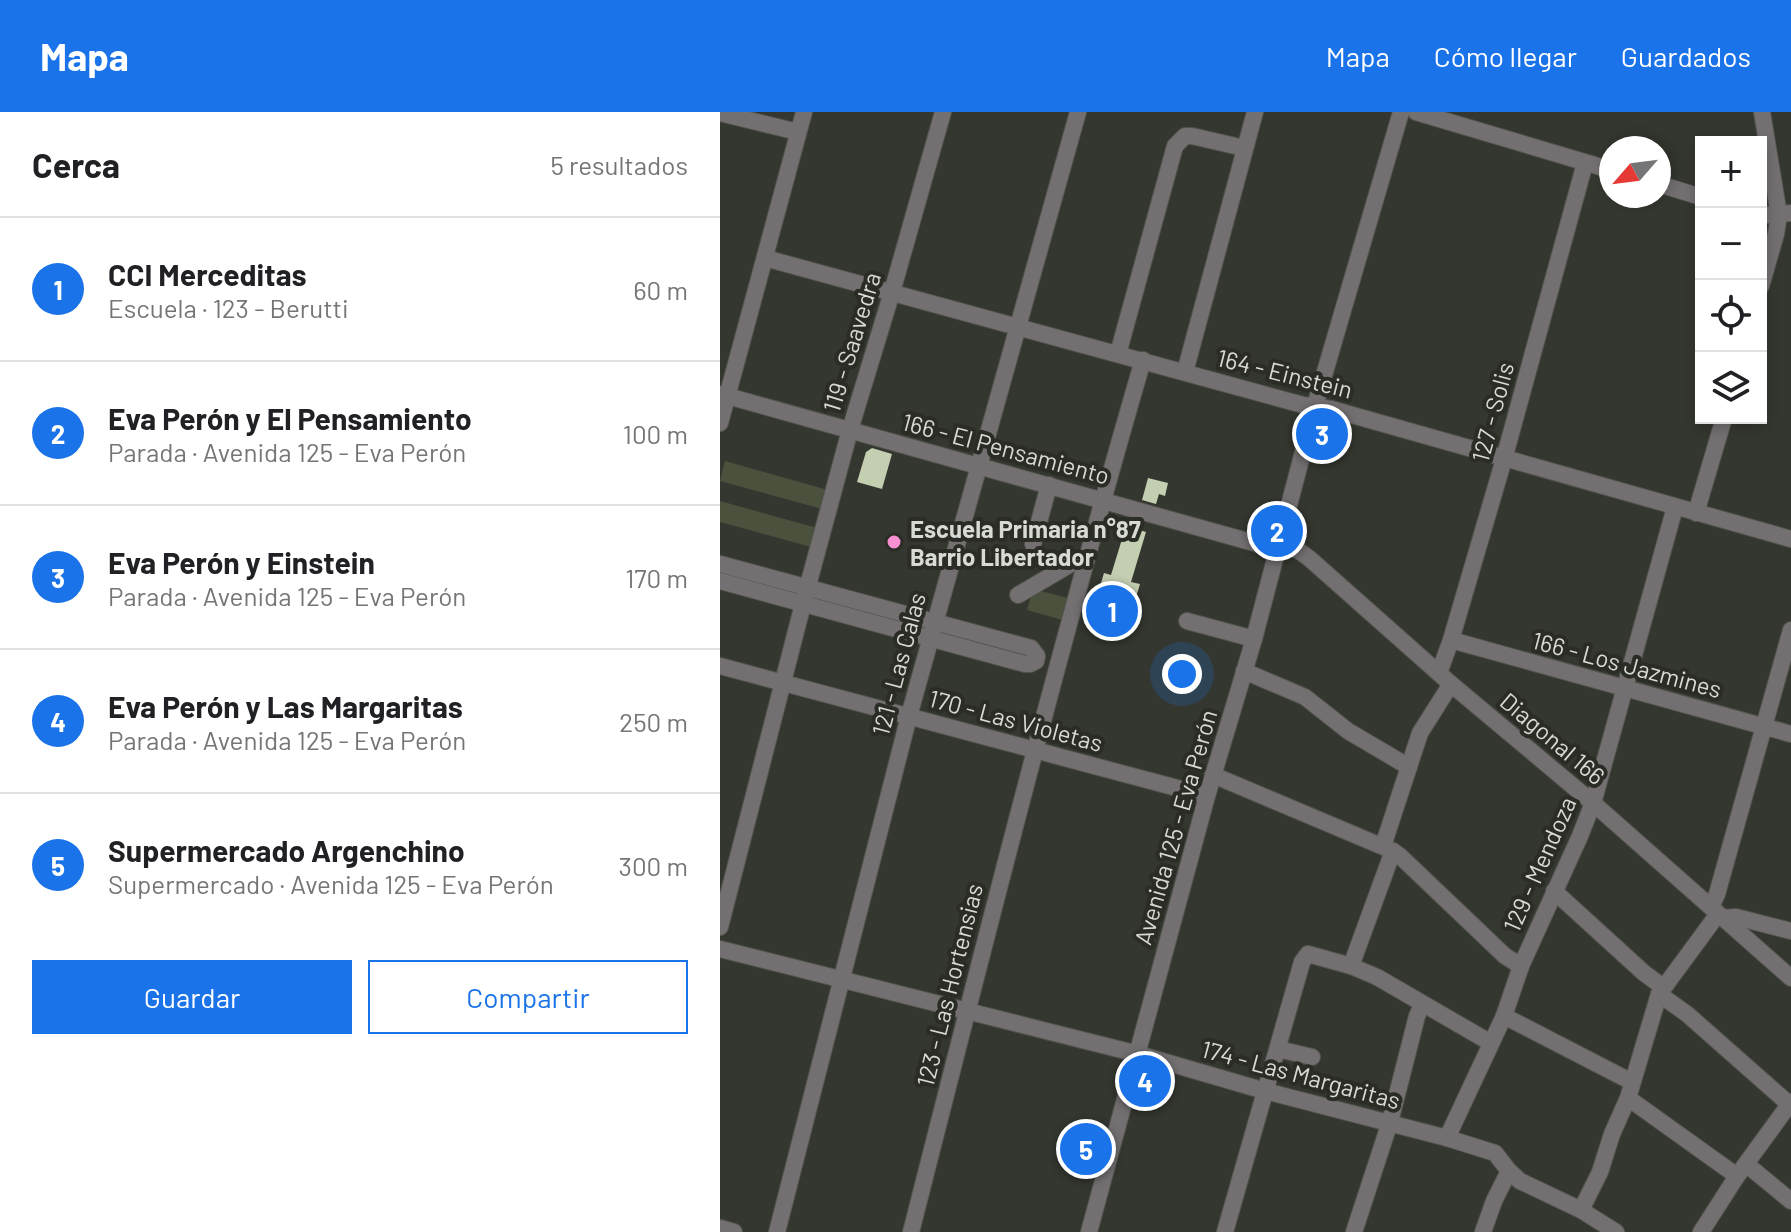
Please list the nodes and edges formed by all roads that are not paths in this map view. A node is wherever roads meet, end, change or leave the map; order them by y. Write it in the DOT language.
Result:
graph roads {
  1 [pos="804,112"];
  2 [pos="943,112"];
  3 [pos="1078,112"];
  4 [pos="1255,112"];
  5 [pos="1401,112"];
  6 [pos="1416,112"];
  7 [pos="1762,112"];
  8 [pos="720,113"];
  9 [pos="798,132"];
  10 [pos="1244,148"];
  11 [pos="1585,163"];
  12 [pos="1599,167"];
  13 [pos="1671,188"];
  14 [pos="1695,195"];
  15 [pos="1785,214"];
  16 [pos="765,258"];
  17 [pos="1763,280"];
  18 [pos="892,292"];
  19 [pos="1017,326"];
  20 [pos="1118,354"];
  21 [pos="1143,360"];
  22 [pos="1185,372"];
  23 [pos="724,394"];
  24 [pos="1315,406"];
  25 [pos="720,423"];
  26 [pos="1722,424"];
  27 [pos="850,430"];
  28 [pos="1504,459"];
  29 [pos="978,466"];
  30 [pos="1049,485"];
  31 [pos="1102,500"];
  32 [pos="1675,507"];
  33 [pos="1696,513"];
  34 [pos="1791,539"];
  35 [pos="1033,544"];
  36 [pos="1279,545"];
  37 [pos="1086,560"];
  38 [pos="720,564"];
  39 [pos="720,581"];
  40 [pos="808,587"];
  41 [pos="1018,595"];
  42 [pos="803,604"];
  43 [pos="1187,621"];
  44 [pos="932,630"];
  45 [pos="1791,630"];
  46 [pos="1254,639"];
  47 [pos="1451,640"];
  48 [pos="720,666"];
  49 [pos="1244,671"];
  50 [pos="1445,678"];
  51 [pos="784,683"];
  52 [pos="1626,689"];
  53 [pos="909,716"];
  54 [pos="1765,726"];
  55 [pos="1791,734"];
  56 [pos="1035,750"];
  57 [pos="1409,767"];
  58 [pos="1213,775"];
  59 [pos="1207,796"];
  60 [pos="1593,803"];
  61 [pos="1388,849"];
  62 [pos="1554,891"];
  63 [pos="1717,913"];
  64 [pos="720,927"];
  65 [pos="1791,931"];
  66 [pos="720,949"];
  67 [pos="1351,966"];
  68 [pos="1521,966"];
  69 [pos="1791,978"];
  70 [pos="841,980"];
  71 [pos="1661,990"];
  72 [pos="1422,1005"];
  73 [pos="967,1012"];
  74 [pos="1504,1016"];
  75 [pos="1491,1043"];
  76 [pos="1278,1049"];
  77 [pos="1138,1054"];
  78 [pos="1312,1057"];
  79 [pos="1630,1090"];
  80 [pos="1265,1091"];
  81 [pos="1790,1103"];
  82 [pos="1390,1122"];
  83 [pos="1447,1138"];
  84 [pos="1742,1170"];
  85 [pos="1509,1171"];
  86 [pos="1791,1201"];
  87 [pos="1581,1210"];
  88 [pos="720,1228"];
  89 [pos="734,1232"];
  90 [pos="777,1232"];
  91 [pos="911,1232"];
  92 [pos="1089,1232"];
  93 [pos="1225,1232"];
  94 [pos="1354,1232"];
  95 [pos="1483,1232"];
  96 [pos="1616,1232"];
  97 [pos="1701,1232"];
  1 -- 9 [label="street"];
  2 -- 18 [label="street, 119 - Saavedra"];
  3 -- 19 [label="street, 121 - Las Calas"];
  4 -- 10 [label="street"];
  5 -- 24 [label="street, Avenida 125 - Eva Perón"];
  6 -- 11 [label="street"];
  7 -- 15 [label="street"];
  8 -- 9 [label="street"];
  9 -- 16 [label="street"];
  10 -- 20 [label="street"];
  10 -- 22 [label="street"];
  11 -- 12 [label="street"];
  11 -- 28 [label="street, 127 - Solis"];
  13 -- 14 [label="street"];
  15 -- 17 [label="street"];
  16 -- 18 [label="street, 164 - Einstein"];
  16 -- 23 [label="street"];
  18 -- 19 [label="street, 164 - Einstein"];
  18 -- 27 [label="street, 119 - Saavedra"];
  19 -- 20 [label="street, 164 - Einstein"];
  19 -- 29 [label="street, 121 - Las Calas"];
  20 -- 21 [label="street, 164 - Einstein"];
  21 -- 22 [label="street, 164 - Einstein"];
  21 -- 31 [label="street, 123 - Las Hortensias"];
  22 -- 24 [label="street, 164 - Einstein"];
  23 -- 25 [label="street"];
  23 -- 27 [label="street, 166 - El Pensamiento"];
  24 -- 28 [label="street, 164 - Einstein"];
  24 -- 36 [label="street, Avenida 125 - Eva Perón"];
  26 -- 33 [label="street"];
  27 -- 29 [label="street, 166 - El Pensamiento"];
  27 -- 40 [label="street, 119 - Saavedra"];
  28 -- 32 [label="street, 164 - Einstein"];
  28 -- 47 [label="street, 127 - Solis"];
  29 -- 30 [label="street, 166 - El Pensamiento"];
  29 -- 44 [label="street, 121 - Las Calas"];
  30 -- 31 [label="street, 166 - El Pensamiento"];
  30 -- 35 [label="street"];
  31 -- 36 [label="street, 166 - El Pensamiento"];
  31 -- 37 [label="street, 123 - Las Hortensias"];
  32 -- 33 [label="street, 164 - Einstein"];
  32 -- 52 [label="street, 129 - Mendoza"];
  33 -- 34 [label="street, 164 - Einstein"];
  36 -- 46 [label="street, Avenida 125 - Eva Perón"];
  36 -- 50 [label="street, Diagonal 166"];
  37 -- 41 [label="street"];
  37 -- 56 [label="street, 123 - Las Hortensias"];
  38 -- 40 [label="street"];
  39 -- 42 [label="street"];
  40 -- 42 [label="street, 119 - Saavedra"];
  40 -- 44 [label="street"];
  42 -- 44 [label="street"];
  42 -- 51 [label="street, 119 - Saavedra"];
  43 -- 46 [label="street"];
  44 -- 44 [label="street"];
  44 -- 53 [label="street, 121 - Las Calas"];
  45 -- 54 [label="street"];
  46 -- 49 [label="street, Avenida 125 - Eva Perón"];
  47 -- 50 [label="street, 127 - Solis"];
  47 -- 52 [label="street, 166 - Los Jazmines"];
  48 -- 51 [label="street, 170 - Las Violetas"];
  49 -- 57 [label="street"];
  49 -- 58 [label="street, Avenida 125 - Eva Perón"];
  50 -- 57 [label="street, 127 - Solis"];
  50 -- 60 [label="street, Diagonal 166"];
  51 -- 53 [label="street, 170 - Las Violetas"];
  51 -- 64 [label="street, 119 - Saavedra"];
  52 -- 54 [label="street, 166 - Los Jazmines"];
  52 -- 60 [label="street, 129 - Mendoza"];
  53 -- 56 [label="street, 170 - Las Violetas"];
  53 -- 70 [label="street, 121 - Las Calas"];
  54 -- 55 [label="street, 166 - Los Jazmines"];
  54 -- 63 [label="street"];
  56 -- 59 [label="street, 170 - Las Violetas"];
  56 -- 73 [label="street, 123 - Las Hortensias"];
  57 -- 61 [label="street, 127 - Solis"];
  58 -- 59 [label="street, Avenida 125 - Eva Perón"];
  58 -- 61 [label="street"];
  59 -- 77 [label="street, Avenida 125 - Eva Perón"];
  60 -- 62 [label="street, 129 - Mendoza"];
  60 -- 63 [label="street, Diagonal 166"];
  61 -- 67 [label="street, 127 - Solis"];
  61 -- 68 [label="street"];
  62 -- 68 [label="street, 129 - Mendoza"];
  62 -- 71 [label="street"];
  63 -- 65 [label="street"];
  63 -- 69 [label="street, Diagonal 166"];
  63 -- 71 [label="street"];
  66 -- 70 [label="street, 174 - Las Margaritas"];
  67 -- 72 [label="street"];
  67 -- 76 [label="street"];
  68 -- 74 [label="street, 129 - Mendoza"];
  70 -- 73 [label="street, 174 - Las Margaritas"];
  70 -- 90 [label="street, 121 - Las Calas"];
  71 -- 79 [label="street"];
  71 -- 81 [label="street"];
  72 -- 75 [label="street"];
  72 -- 82 [label="street"];
  73 -- 77 [label="street, 174 - Las Margaritas"];
  73 -- 91 [label="street, 123 - Las Hortensias"];
  74 -- 75 [label="street, 129 - Mendoza"];
  74 -- 79 [label="street"];
  75 -- 83 [label="street, 129 - Mendoza"];
  76 -- 78 [label="street"];
  76 -- 80 [label="street"];
  77 -- 80 [label="street, 174 - Las Margaritas"];
  77 -- 92 [label="street, Avenida 125 - Eva Perón"];
  79 -- 84 [label="street"];
  79 -- 87 [label="street"];
  80 -- 82 [label="street, 174 - Las Margaritas"];
  80 -- 93 [label="street"];
  81 -- 84 [label="street"];
  82 -- 83 [label="street, 174 - Las Margaritas"];
  82 -- 94 [label="street"];
  83 -- 85 [label="street, 174 - Las Margaritas"];
  84 -- 86 [label="street"];
  84 -- 97 [label="street"];
  85 -- 87 [label="street, 174 - Las Margaritas"];
  85 -- 95 [label="street"];
  87 -- 96 [label="street, 174 - Las Margaritas"];
  88 -- 89 [label="street"];
}
